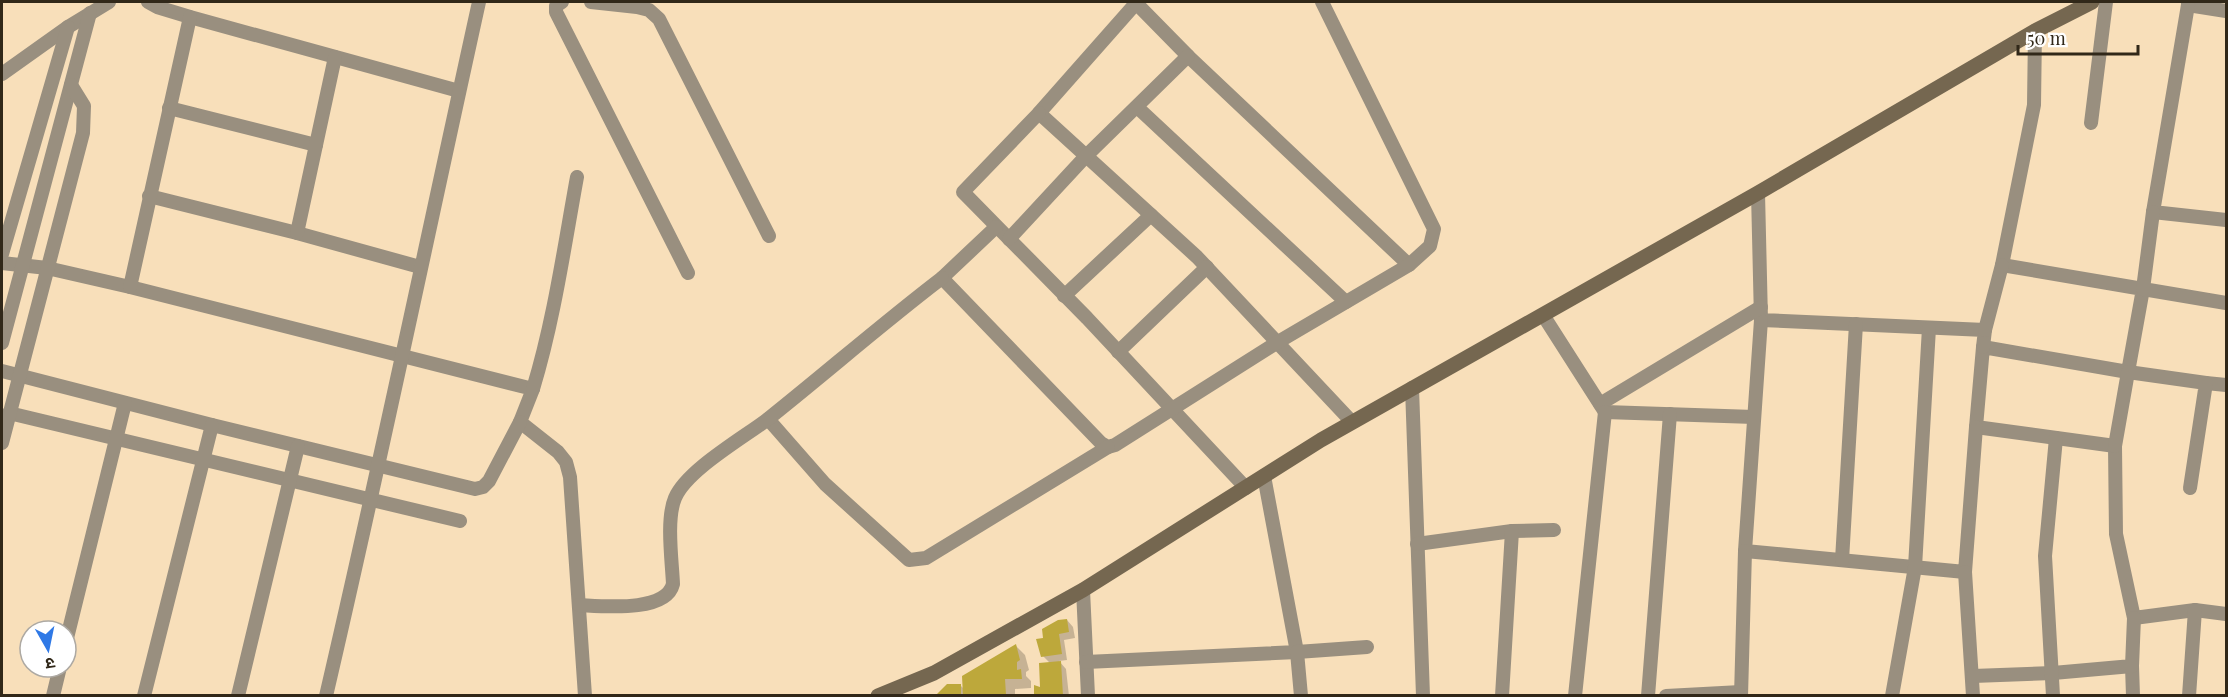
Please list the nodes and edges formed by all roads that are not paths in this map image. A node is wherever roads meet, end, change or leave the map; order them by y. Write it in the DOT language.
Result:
graph roads {
  1 [pos="109,2"];
  2 [pos="148,2"];
  3 [pos="479,2"];
  4 [pos="562,2"];
  5 [pos="591,2"];
  6 [pos="600,2"];
  7 [pos="1136,2"];
  8 [pos="1322,2"];
  9 [pos="2092,2"];
  10 [pos="2106,2"];
  11 [pos="2188,3"];
  12 [pos="2226,11"];
  13 [pos="90,13"];
  14 [pos="190,17"];
  15 [pos="69,27"];
  16 [pos="2035,31"];
  17 [pos="1188,56"];
  18 [pos="335,57"];
  19 [pos="2,74"];
  20 [pos="71,86"];
  21 [pos="459,92"];
  22 [pos="1137,107"];
  23 [pos="169,108"];
  24 [pos="1039,113"];
  25 [pos="2091,123"];
  26 [pos="316,145"];
  27 [pos="1086,156"];
  28 [pos="577,177"];
  29 [pos="1758,193"];
  30 [pos="149,196"];
  31 [pos="2153,213"];
  32 [pos="1151,214"];
  33 [pos="2226,220"];
  34 [pos="996,226"];
  35 [pos="297,233"];
  36 [pos="768,236"];
  37 [pos="1009,239"];
  38 [pos="2,254"];
  39 [pos="2,263"];
  40 [pos="23,264"];
  41 [pos="1409,265"];
  42 [pos="2002,265"];
  43 [pos="420,267"];
  44 [pos="1207,267"];
  45 [pos="47,268"];
  46 [pos="688,273"];
  47 [pos="942,278"];
  48 [pos="129,287"];
  49 [pos="2143,289"];
  50 [pos="1064,296"];
  51 [pos="1346,302"];
  52 [pos="2226,303"];
  53 [pos="1761,313"];
  54 [pos="1543,315"];
  55 [pos="1856,324"];
  56 [pos="1929,328"];
  57 [pos="1985,330"];
  58 [pos="1278,342"];
  59 [pos="2,343"];
  60 [pos="1983,347"];
  61 [pos="1118,352"];
  62 [pos="402,357"];
  63 [pos="2,371"];
  64 [pos="2128,372"];
  65 [pos="18,375"];
  66 [pos="2206,383"];
  67 [pos="2226,385"];
  68 [pos="1412,388"];
  69 [pos="533,389"];
  70 [pos="125,403"];
  71 [pos="1172,408"];
  72 [pos="1602,408"];
  73 [pos="9,413"];
  74 [pos="1670,414"];
  75 [pos="1754,417"];
  76 [pos="768,419"];
  77 [pos="520,422"];
  78 [pos="1352,422"];
  79 [pos="212,425"];
  80 [pos="1976,427"];
  81 [pos="117,438"];
  82 [pos="2056,438"];
  83 [pos="2,443"];
  84 [pos="298,446"];
  85 [pos="2115,446"];
  86 [pos="1108,447"];
  87 [pos="202,459"];
  88 [pos="380,465"];
  89 [pos="1264,476"];
  90 [pos="290,482"];
  91 [pos="1246,488"];
  92 [pos="2190,488"];
  93 [pos="372,500"];
  94 [pos="460,521"];
  95 [pos="1554,530"];
  96 [pos="1512,531"];
  97 [pos="1417,544"];
  98 [pos="1745,551"];
  99 [pos="1842,560"];
  100 [pos="1915,567"];
  101 [pos="1965,572"];
  102 [pos="1083,590"];
  103 [pos="579,605"];
  104 [pos="2195,610"];
  105 [pos="2226,614"];
  106 [pos="2134,618"];
  107 [pos="72,619"];
  108 [pos="1367,647"];
  109 [pos="1297,652"];
  110 [pos="1086,662"];
  111 [pos="2132,666"];
  112 [pos="2053,674"];
  113 [pos="1974,676"];
  114 [pos="57,679"];
  115 [pos="1741,694"];
  116 [pos="52,696"];
  117 [pos="144,696"];
  118 [pos="238,696"];
  119 [pos="326,696"];
  120 [pos="585,696"];
  121 [pos="878,696"];
  122 [pos="1088,696"];
  123 [pos="1301,696"];
  124 [pos="1423,696"];
  125 [pos="1502,696"];
  126 [pos="1575,696"];
  127 [pos="1648,696"];
  128 [pos="1666,696"];
  129 [pos="1893,696"];
  130 [pos="1973,696"];
  131 [pos="2053,696"];
  132 [pos="2133,696"];
  133 [pos="2189,696"];
  1 -- 13 [label="street"];
  2 -- 14 [label="street"];
  3 -- 21 [label="street"];
  4 -- 46 [label="street"];
  5 -- 6 [label="street"];
  6 -- 36 [label="street"];
  7 -- 17 [label="street"];
  7 -- 24 [label="street"];
  8 -- 41 [label="street"];
  9 -- 16 [label="main road"];
  10 -- 25 [label="street"];
  11 -- 12 [label="street"];
  11 -- 31 [label="street"];
  13 -- 15 [label="street"];
  13 -- 20 [label="street"];
  14 -- 18 [label="street"];
  14 -- 23 [label="street"];
  15 -- 19 [label="street"];
  15 -- 38 [label="street"];
  16 -- 29 [label="main road"];
  16 -- 42 [label="street"];
  17 -- 22 [label="street"];
  17 -- 41 [label="street"];
  18 -- 21 [label="street"];
  18 -- 26 [label="street"];
  20 -- 40 [label="street"];
  20 -- 45 [label="street"];
  21 -- 43 [label="street"];
  22 -- 27 [label="street"];
  22 -- 51 [label="street"];
  23 -- 26 [label="street"];
  23 -- 30 [label="street"];
  24 -- 27 [label="street"];
  24 -- 34 [label="street"];
  26 -- 35 [label="street"];
  27 -- 32 [label="street"];
  27 -- 37 [label="street"];
  28 -- 69 [label="street"];
  29 -- 53 [label="street"];
  29 -- 54 [label="main road"];
  30 -- 35 [label="street"];
  30 -- 48 [label="street"];
  31 -- 33 [label="street"];
  31 -- 49 [label="street"];
  32 -- 44 [label="street"];
  32 -- 50 [label="street"];
  34 -- 37 [label="street"];
  34 -- 47 [label="street"];
  35 -- 43 [label="street"];
  37 -- 50 [label="street"];
  39 -- 40 [label="street"];
  40 -- 45 [label="street"];
  40 -- 59 [label="street"];
  41 -- 51 [label="street"];
  42 -- 49 [label="street"];
  42 -- 57 [label="street"];
  43 -- 62 [label="street"];
  44 -- 58 [label="street"];
  44 -- 61 [label="street"];
  45 -- 48 [label="street"];
  45 -- 65 [label="street"];
  47 -- 76 [label="street"];
  47 -- 86 [label="street"];
  48 -- 62 [label="street"];
  49 -- 52 [label="street"];
  49 -- 64 [label="street"];
  50 -- 61 [label="street"];
  51 -- 58 [label="street"];
  53 -- 55 [label="street"];
  53 -- 72 [label="street"];
  53 -- 75 [label="street"];
  54 -- 68 [label="main road"];
  54 -- 72 [label="street"];
  55 -- 56 [label="street"];
  55 -- 99 [label="street"];
  56 -- 57 [label="street"];
  56 -- 100 [label="street"];
  57 -- 60 [label="street"];
  58 -- 71 [label="street"];
  58 -- 78 [label="street"];
  60 -- 64 [label="street"];
  60 -- 80 [label="street"];
  61 -- 71 [label="street"];
  62 -- 69 [label="street"];
  62 -- 88 [label="street"];
  63 -- 65 [label="street"];
  64 -- 66 [label="street"];
  64 -- 85 [label="street"];
  65 -- 70 [label="street"];
  65 -- 73 [label="street"];
  66 -- 67 [label="street"];
  66 -- 92 [label="street"];
  68 -- 78 [label="main road"];
  68 -- 97 [label="street"];
  69 -- 77 [label="street"];
  70 -- 79 [label="street"];
  70 -- 81 [label="street"];
  71 -- 86 [label="street"];
  71 -- 91 [label="street"];
  72 -- 74 [label="street"];
  72 -- 126 [label="street"];
  73 -- 81 [label="street"];
  73 -- 83 [label="street"];
  74 -- 75 [label="street"];
  74 -- 127 [label="street"];
  75 -- 98 [label="street"];
  76 -- 86 [label="street"];
  76 -- 103 [label="street"];
  77 -- 88 [label="street"];
  77 -- 103 [label="street"];
  78 -- 89 [label="main road"];
  79 -- 84 [label="street"];
  79 -- 87 [label="street"];
  80 -- 82 [label="street"];
  80 -- 101 [label="street"];
  81 -- 87 [label="street"];
  81 -- 107 [label="street"];
  82 -- 85 [label="street"];
  82 -- 112 [label="street"];
  84 -- 88 [label="street"];
  84 -- 90 [label="street"];
  85 -- 106 [label="street"];
  87 -- 90 [label="street"];
  87 -- 117 [label="street"];
  88 -- 93 [label="street"];
  89 -- 91 [label="main road"];
  89 -- 109 [label="street"];
  90 -- 93 [label="street"];
  90 -- 118 [label="street"];
  91 -- 102 [label="main road"];
  93 -- 94 [label="street"];
  93 -- 119 [label="street"];
  95 -- 96 [label="street"];
  96 -- 97 [label="street"];
  96 -- 125 [label="street"];
  97 -- 124 [label="street"];
  98 -- 99 [label="street"];
  98 -- 115 [label="street"];
  99 -- 100 [label="street"];
  100 -- 101 [label="street"];
  100 -- 129 [label="street"];
  101 -- 113 [label="street"];
  102 -- 110 [label="street"];
  102 -- 121 [label="main road"];
  103 -- 120 [label="street"];
  104 -- 105 [label="street"];
  104 -- 106 [label="street"];
  104 -- 133 [label="street"];
  106 -- 111 [label="street"];
  108 -- 109 [label="street"];
  109 -- 110 [label="street"];
  109 -- 123 [label="street"];
  110 -- 122 [label="street"];
  111 -- 112 [label="street"];
  111 -- 132 [label="street"];
  112 -- 113 [label="street"];
  112 -- 131 [label="street"];
  113 -- 130 [label="street"];
  114 -- 116 [label="street"];
  115 -- 128 [label="street"];
}
